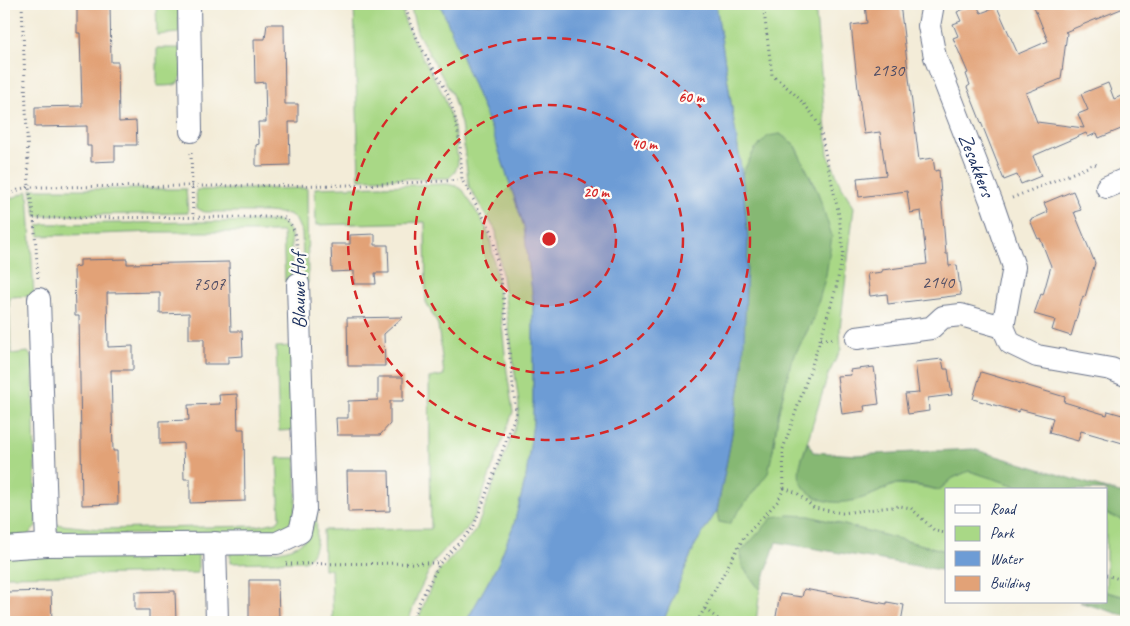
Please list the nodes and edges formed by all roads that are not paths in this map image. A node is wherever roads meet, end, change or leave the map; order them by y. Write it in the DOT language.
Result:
graph roads {
  1 [pos="188,4"];
  2 [pos="932,4"];
  3 [pos="191,131"];
  4 [pos="298,284"];
  5 [pos="39,299"];
  6 [pos="1004,327"];
  7 [pos="857,338"];
  8 [pos="1126,375"];
  9 [pos="215,543"];
  10 [pos="46,545"];
  11 [pos="4,548"];
  12 [pos="217,622"];
  1 -- 3 [label="street"];
  2 -- 6 [label="street, Zesakkers"];
  4 -- 9 [label="street, Blauwe Hof"];
  5 -- 10 [label="street"];
  6 -- 7 [label="street"];
  6 -- 8 [label="street"];
  9 -- 10 [label="street, Blauwe Hof"];
  9 -- 12 [label="street"];
  10 -- 11 [label="street, Blauwe Hof"];
}
